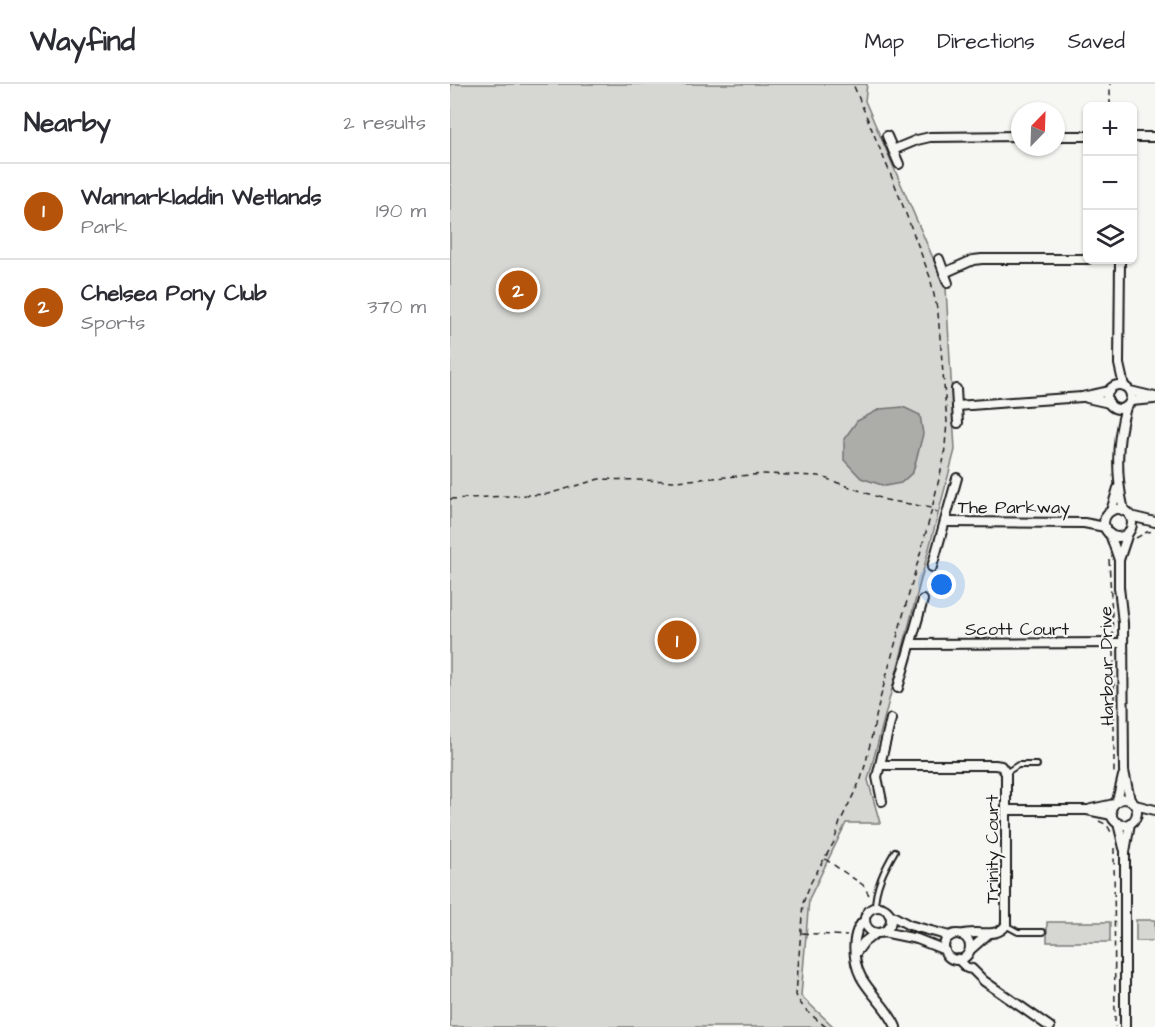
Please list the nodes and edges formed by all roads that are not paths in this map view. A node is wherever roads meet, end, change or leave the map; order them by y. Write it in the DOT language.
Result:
graph roads {
  1 [pos="887,136"];
  2 [pos="1011,136"];
  3 [pos="1065,136"];
  4 [pos="1083,136"];
  5 [pos="1137,136"];
  6 [pos="1155,137"];
  7 [pos="893,150"];
  8 [pos="899,164"];
  9 [pos="939,259"];
  10 [pos="1083,259"];
  11 [pos="1120,264"];
  12 [pos="944,273"];
  13 [pos="948,283"];
  14 [pos="1119,364"];
  15 [pos="1127,388"];
  16 [pos="956,389"];
  17 [pos="1112,389"];
  18 [pos="1082,397"];
  19 [pos="1155,398"];
  20 [pos="1128,404"];
  21 [pos="1111,405"];
  22 [pos="957,406"];
  23 [pos="958,423"];
  24 [pos="1119,434"];
  25 [pos="957,478"];
  26 [pos="1118,487"];
  27 [pos="1127,513"];
  28 [pos="1109,514"];
  29 [pos="945,522"];
  30 [pos="1155,522"];
  31 [pos="1084,523"];
  32 [pos="1130,530"];
  33 [pos="1107,531"];
  34 [pos="1119,560"];
  35 [pos="932,567"];
  36 [pos="923,600"];
  37 [pos="911,644"];
  38 [pos="1123,644"];
  39 [pos="898,688"];
  40 [pos="891,719"];
  41 [pos="880,765"];
  42 [pos="1037,765"];
  43 [pos="1124,771"];
  44 [pos="1006,773"];
  45 [pos="882,801"];
  46 [pos="1115,803"];
  47 [pos="1132,803"];
  48 [pos="1008,810"];
  49 [pos="1087,810"];
  50 [pos="1155,811"];
  51 [pos="1137,814"];
  52 [pos="1112,815"];
  53 [pos="1118,823"];
  54 [pos="1130,823"];
  55 [pos="895,851"];
  56 [pos="1125,852"];
  57 [pos="875,908"];
  58 [pos="889,914"];
  59 [pos="865,920"];
  60 [pos="1006,925"];
  61 [pos="1043,932"];
  62 [pos="880,933"];
  63 [pos="988,934"];
  64 [pos="961,935"];
  65 [pos="950,936"];
  66 [pos="945,950"];
  67 [pos="969,951"];
  68 [pos="855,954"];
  69 [pos="958,959"];
  70 [pos="972,969"];
  71 [pos="896,1027"];
  72 [pos="1050,1027"];
  73 [pos="1125,1027"];
  1 -- 7 [label="street"];
  2 -- 7 [label="street"];
  3 -- 4 [label="street"];
  5 -- 6 [label="street"];
  7 -- 8 [label="street"];
  9 -- 12 [label="street"];
  10 -- 12 [label="street"];
  11 -- 14 [label="street"];
  12 -- 13 [label="street"];
  14 -- 15 [label="street"];
  14 -- 17 [label="street"];
  15 -- 17 [label="street"];
  15 -- 19 [label="street"];
  15 -- 20 [label="street"];
  16 -- 22 [label="street"];
  17 -- 18 [label="street"];
  17 -- 21 [label="street"];
  18 -- 21 [label="street"];
  18 -- 22 [label="street"];
  19 -- 20 [label="street"];
  20 -- 21 [label="street"];
  20 -- 24 [label="street"];
  21 -- 24 [label="street"];
  22 -- 23 [label="street"];
  24 -- 26 [label="street"];
  25 -- 29 [label="street, The Parkway"];
  26 -- 27 [label="street"];
  26 -- 28 [label="street"];
  27 -- 28 [label="street, The Parkway"];
  27 -- 30 [label="street, The Parkway"];
  27 -- 32 [label="street"];
  28 -- 31 [label="street, The Parkway"];
  28 -- 33 [label="street"];
  29 -- 31 [label="street, The Parkway"];
  29 -- 35 [label="street, The Parkway"];
  30 -- 32 [label="street, The Parkway"];
  31 -- 33 [label="street, The Parkway"];
  32 -- 33 [label="street, The Parkway"];
  32 -- 34 [label="street, Harbour Drive"];
  33 -- 34 [label="street, Harbour Drive"];
  34 -- 38 [label="street, Harbour Drive"];
  36 -- 37 [label="street"];
  37 -- 38 [label="street, Scott Court"];
  37 -- 39 [label="street"];
  38 -- 43 [label="street, Harbour Drive"];
  40 -- 41 [label="street"];
  41 -- 44 [label="street, Trinity Court"];
  41 -- 45 [label="street"];
  42 -- 44 [label="lane, Trinity Court"];
  43 -- 46 [label="street, Harbour Drive"];
  43 -- 47 [label="street, Harbour Drive"];
  44 -- 48 [label="street, Trinity Court"];
  46 -- 47 [label="street"];
  46 -- 49 [label="street"];
  46 -- 52 [label="street"];
  47 -- 50 [label="street"];
  47 -- 51 [label="street"];
  48 -- 49 [label="street"];
  48 -- 60 [label="street, Trinity Court"];
  49 -- 52 [label="street"];
  50 -- 51 [label="street"];
  51 -- 54 [label="street"];
  52 -- 53 [label="street"];
  53 -- 54 [label="street"];
  53 -- 56 [label="street"];
  54 -- 56 [label="street"];
  55 -- 57 [label="lane"];
  56 -- 73 [label="street"];
  57 -- 58 [label="street"];
  57 -- 59 [label="street"];
  58 -- 62 [label="street"];
  58 -- 65 [label="street"];
  59 -- 62 [label="street"];
  59 -- 68 [label="street"];
  60 -- 61 [label="lane"];
  60 -- 63 [label="street"];
  62 -- 66 [label="street"];
  62 -- 68 [label="street"];
  63 -- 64 [label="street"];
  63 -- 67 [label="street"];
  64 -- 65 [label="street"];
  64 -- 67 [label="street"];
  65 -- 66 [label="street"];
  66 -- 69 [label="street"];
  67 -- 69 [label="street"];
  67 -- 70 [label="street"];
  68 -- 71 [label="street"];
  69 -- 70 [label="street"];
  70 -- 72 [label="street"];
}
